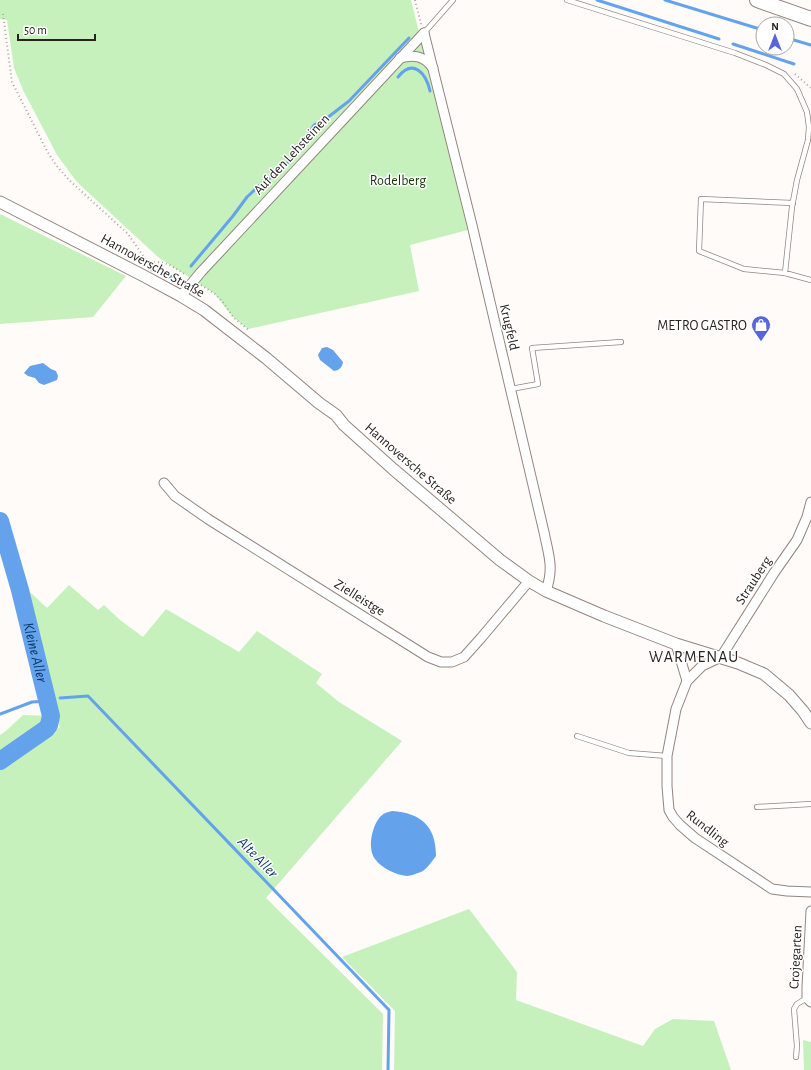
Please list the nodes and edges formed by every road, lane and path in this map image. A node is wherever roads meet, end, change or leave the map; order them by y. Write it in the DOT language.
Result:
graph roads {
  1 [pos="415,0"];
  2 [pos="453,0"];
  3 [pos="567,0"];
  4 [pos="757,0"];
  5 [pos="3,14"];
  6 [pos="811,19"];
  7 [pos="424,33"];
  8 [pos="400,58"];
  9 [pos="434,69"];
  10 [pos="0,202"];
  11 [pos="793,203"];
  12 [pos="148,263"];
  13 [pos="785,273"];
  14 [pos="142,275"];
  15 [pos="194,280"];
  16 [pos="811,280"];
  17 [pos="181,296"];
  18 [pos="621,342"];
  19 [pos="511,389"];
  20 [pos="164,483"];
  21 [pos="811,502"];
  22 [pos="809,518"];
  23 [pos="528,581"];
  24 [pos="546,591"];
  25 [pos="676,644"];
  26 [pos="721,657"];
  27 [pos="687,681"];
  28 [pos="807,709"];
  29 [pos="811,723"];
  30 [pos="577,736"];
  31 [pos="667,756"];
  32 [pos="811,804"];
  33 [pos="757,807"];
  34 [pos="811,892"];
  35 [pos="811,912"];
  36 [pos="809,1000"];
  37 [pos="796,1057"];
  1 -- 7 [label="path"];
  2 -- 7 [label="lane"];
  3 -- 11 [label="lane"];
  4 -- 6 [label="main road"];
  5 -- 12 [label="path"];
  7 -- 8 [label="street, Auf den Lehsteinen"];
  7 -- 9 [label="street, Krugfeld"];
  8 -- 9 [label="street"];
  8 -- 15 [label="street, Auf den Lehsteinen"];
  9 -- 19 [label="street, Krugfeld"];
  10 -- 14 [label="street, Hannoversche Straße"];
  11 -- 13 [label="lane"];
  11 -- 13 [label="lane"];
  12 -- 14 [label="path"];
  12 -- 15 [label="path"];
  13 -- 16 [label="lane"];
  14 -- 17 [label="street, Hannoversche Straße"];
  15 -- 17 [label="street, Auf den Lehsteinen"];
  17 -- 23 [label="street, Hannoversche Straße"];
  18 -- 19 [label="lane"];
  19 -- 24 [label="street, Krugfeld"];
  20 -- 23 [label="street, Zielleistge"];
  21 -- 22 [label="street, Strauberg"];
  22 -- 26 [label="street, Strauberg"];
  23 -- 24 [label="street, Hannoversche Straße"];
  24 -- 25 [label="street, Hannoversche Straße"];
  25 -- 26 [label="street, Hannoversche Straße"];
  25 -- 27 [label="street"];
  26 -- 27 [label="street, Rundling"];
  26 -- 28 [label="street, Hannoversche Straße"];
  27 -- 31 [label="street, Rundling"];
  28 -- 29 [label="street, Hannoversche Straße"];
  30 -- 31 [label="lane"];
  31 -- 34 [label="street, Rundling"];
  32 -- 33 [label="lane"];
  35 -- 36 [label="street, Crojegarten"];
  36 -- 37 [label="lane"];
}
